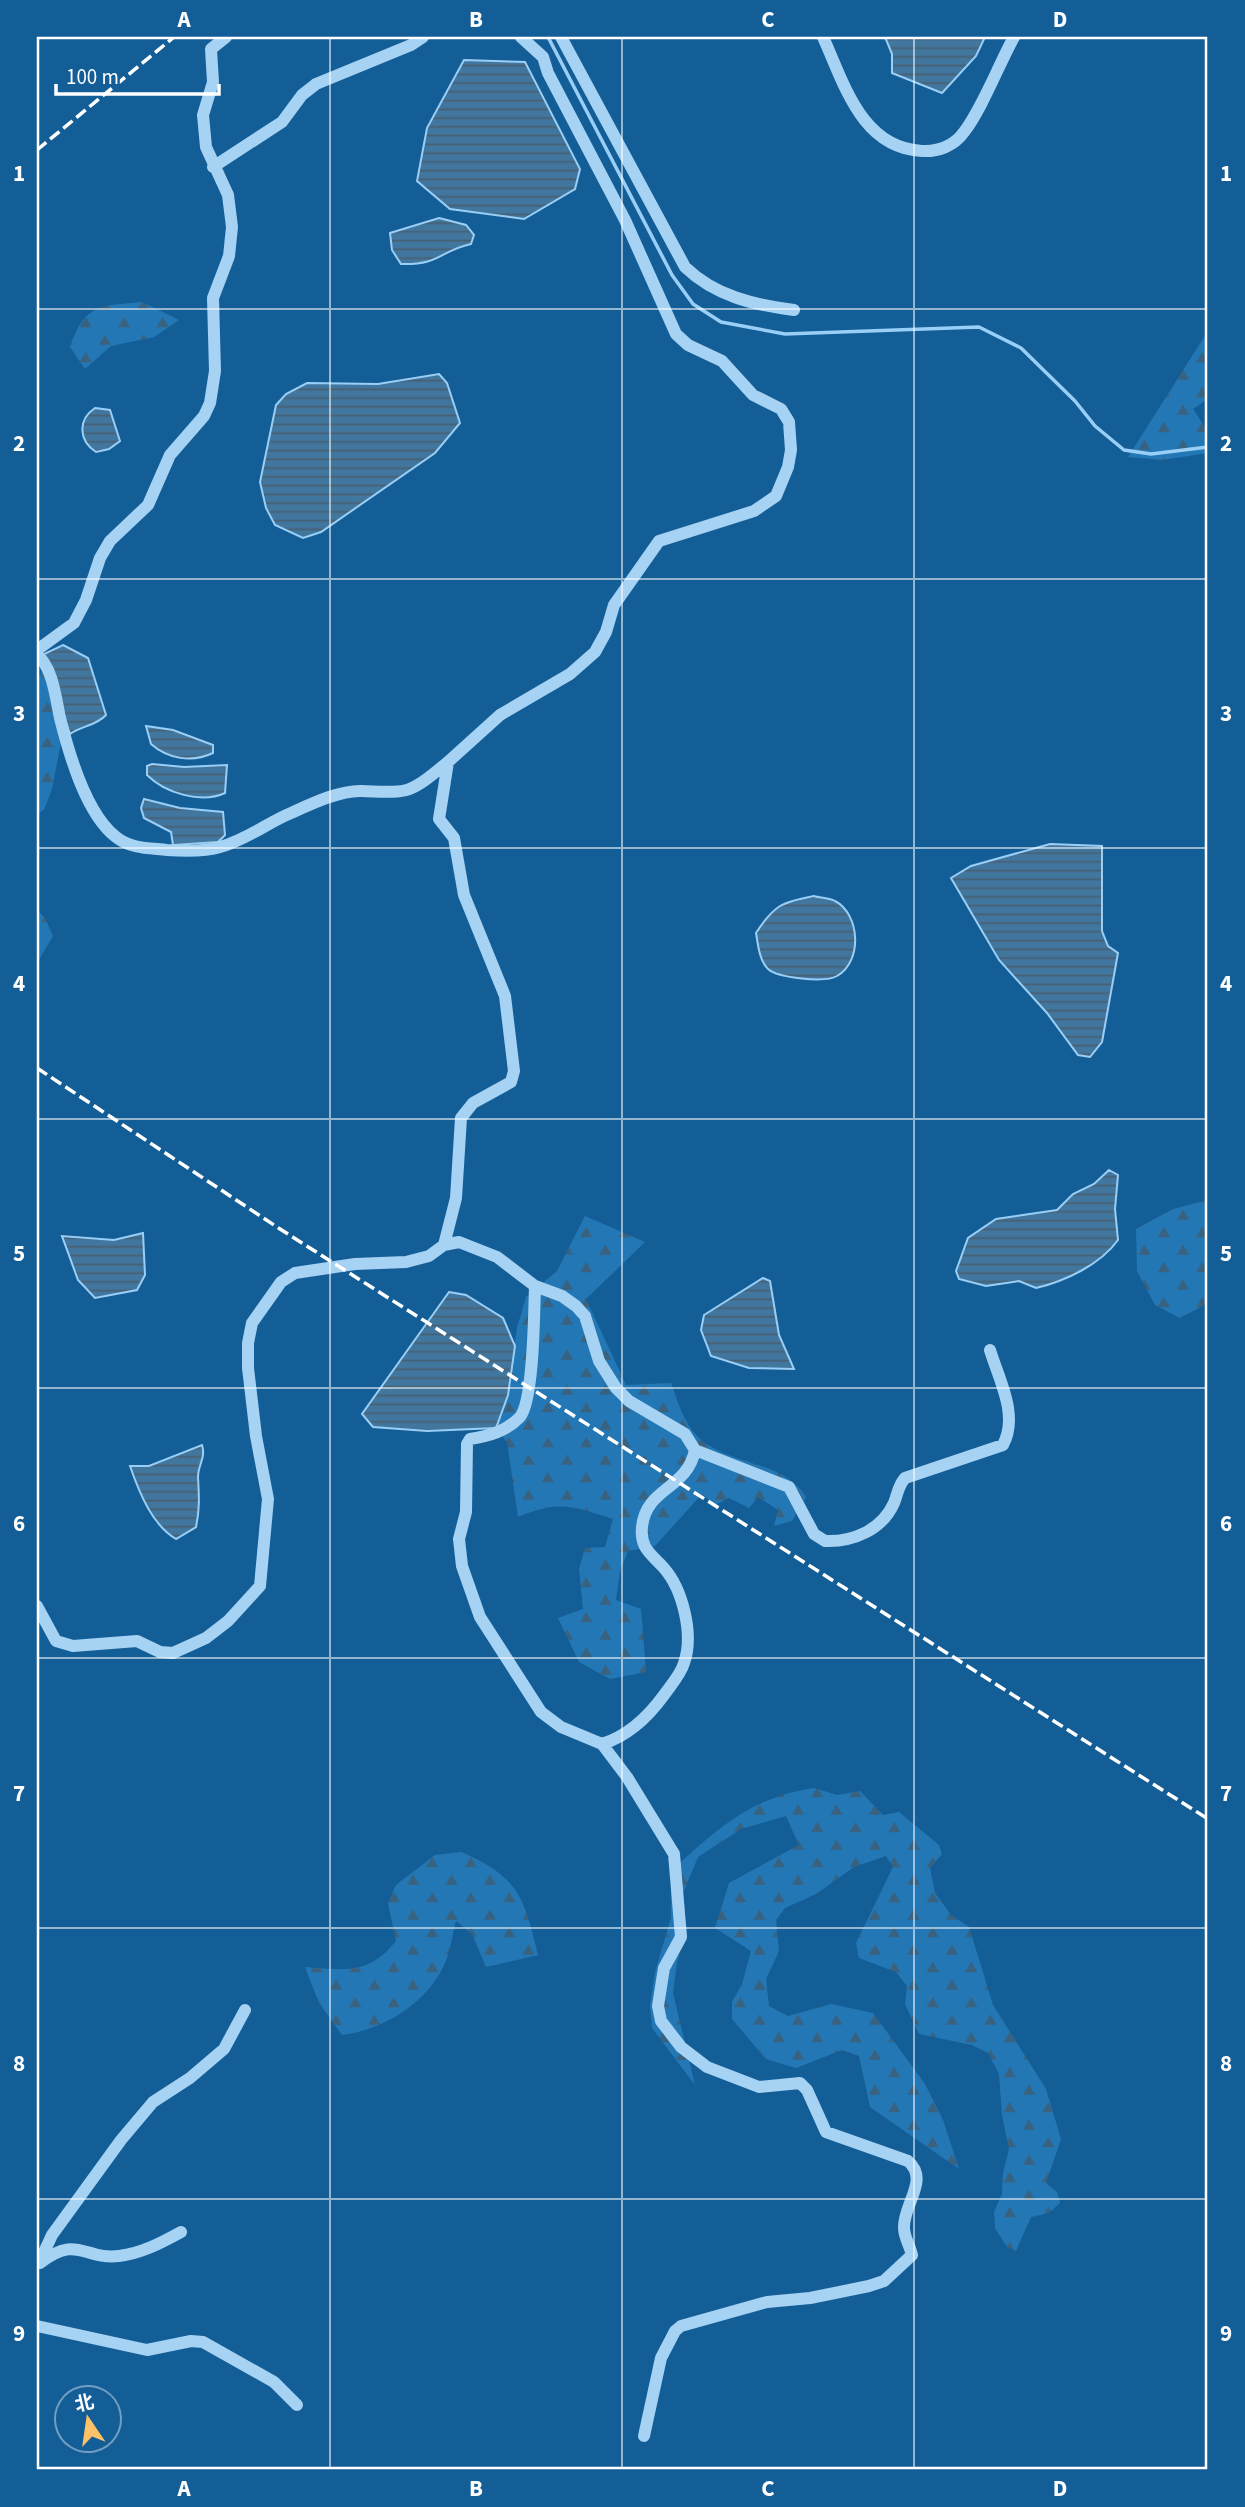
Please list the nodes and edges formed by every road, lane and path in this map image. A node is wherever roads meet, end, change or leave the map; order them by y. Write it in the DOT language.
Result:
graph roads {
  1 [pos="226,37"];
  2 [pos="423,37"];
  3 [pos="521,37"];
  4 [pos="823,37"];
  5 [pos="1014,37"];
  6 [pos="562,40"];
  7 [pos="543,57"];
  8 [pos="213,167"];
  9 [pos="794,310"];
  10 [pos="37,653"];
  11 [pos="448,762"];
  12 [pos="444,1245"];
  13 [pos="535,1286"];
  14 [pos="990,1350"];
  15 [pos="695,1451"];
  16 [pos="37,1606"];
  17 [pos="602,1744"];
  18 [pos="246,2010"];
  19 [pos="181,2232"];
  20 [pos="38,2264"];
  21 [pos="37,2326"];
  22 [pos="297,2405"];
  23 [pos="644,2436"];
  1 -- 8 [label="street"];
  2 -- 8 [label="street"];
  3 -- 7 [label="street"];
  4 -- 5 [label="street"];
  6 -- 7 [label="street"];
  6 -- 9 [label="street"];
  7 -- 11 [label="street"];
  8 -- 10 [label="street"];
  10 -- 11 [label="street"];
  11 -- 12 [label="street"];
  12 -- 13 [label="street"];
  12 -- 16 [label="street"];
  13 -- 15 [label="street"];
  13 -- 17 [label="street"];
  14 -- 15 [label="street"];
  15 -- 17 [label="street"];
  17 -- 23 [label="street"];
  18 -- 20 [label="street"];
  19 -- 20 [label="street"];
  21 -- 22 [label="street"];
}
